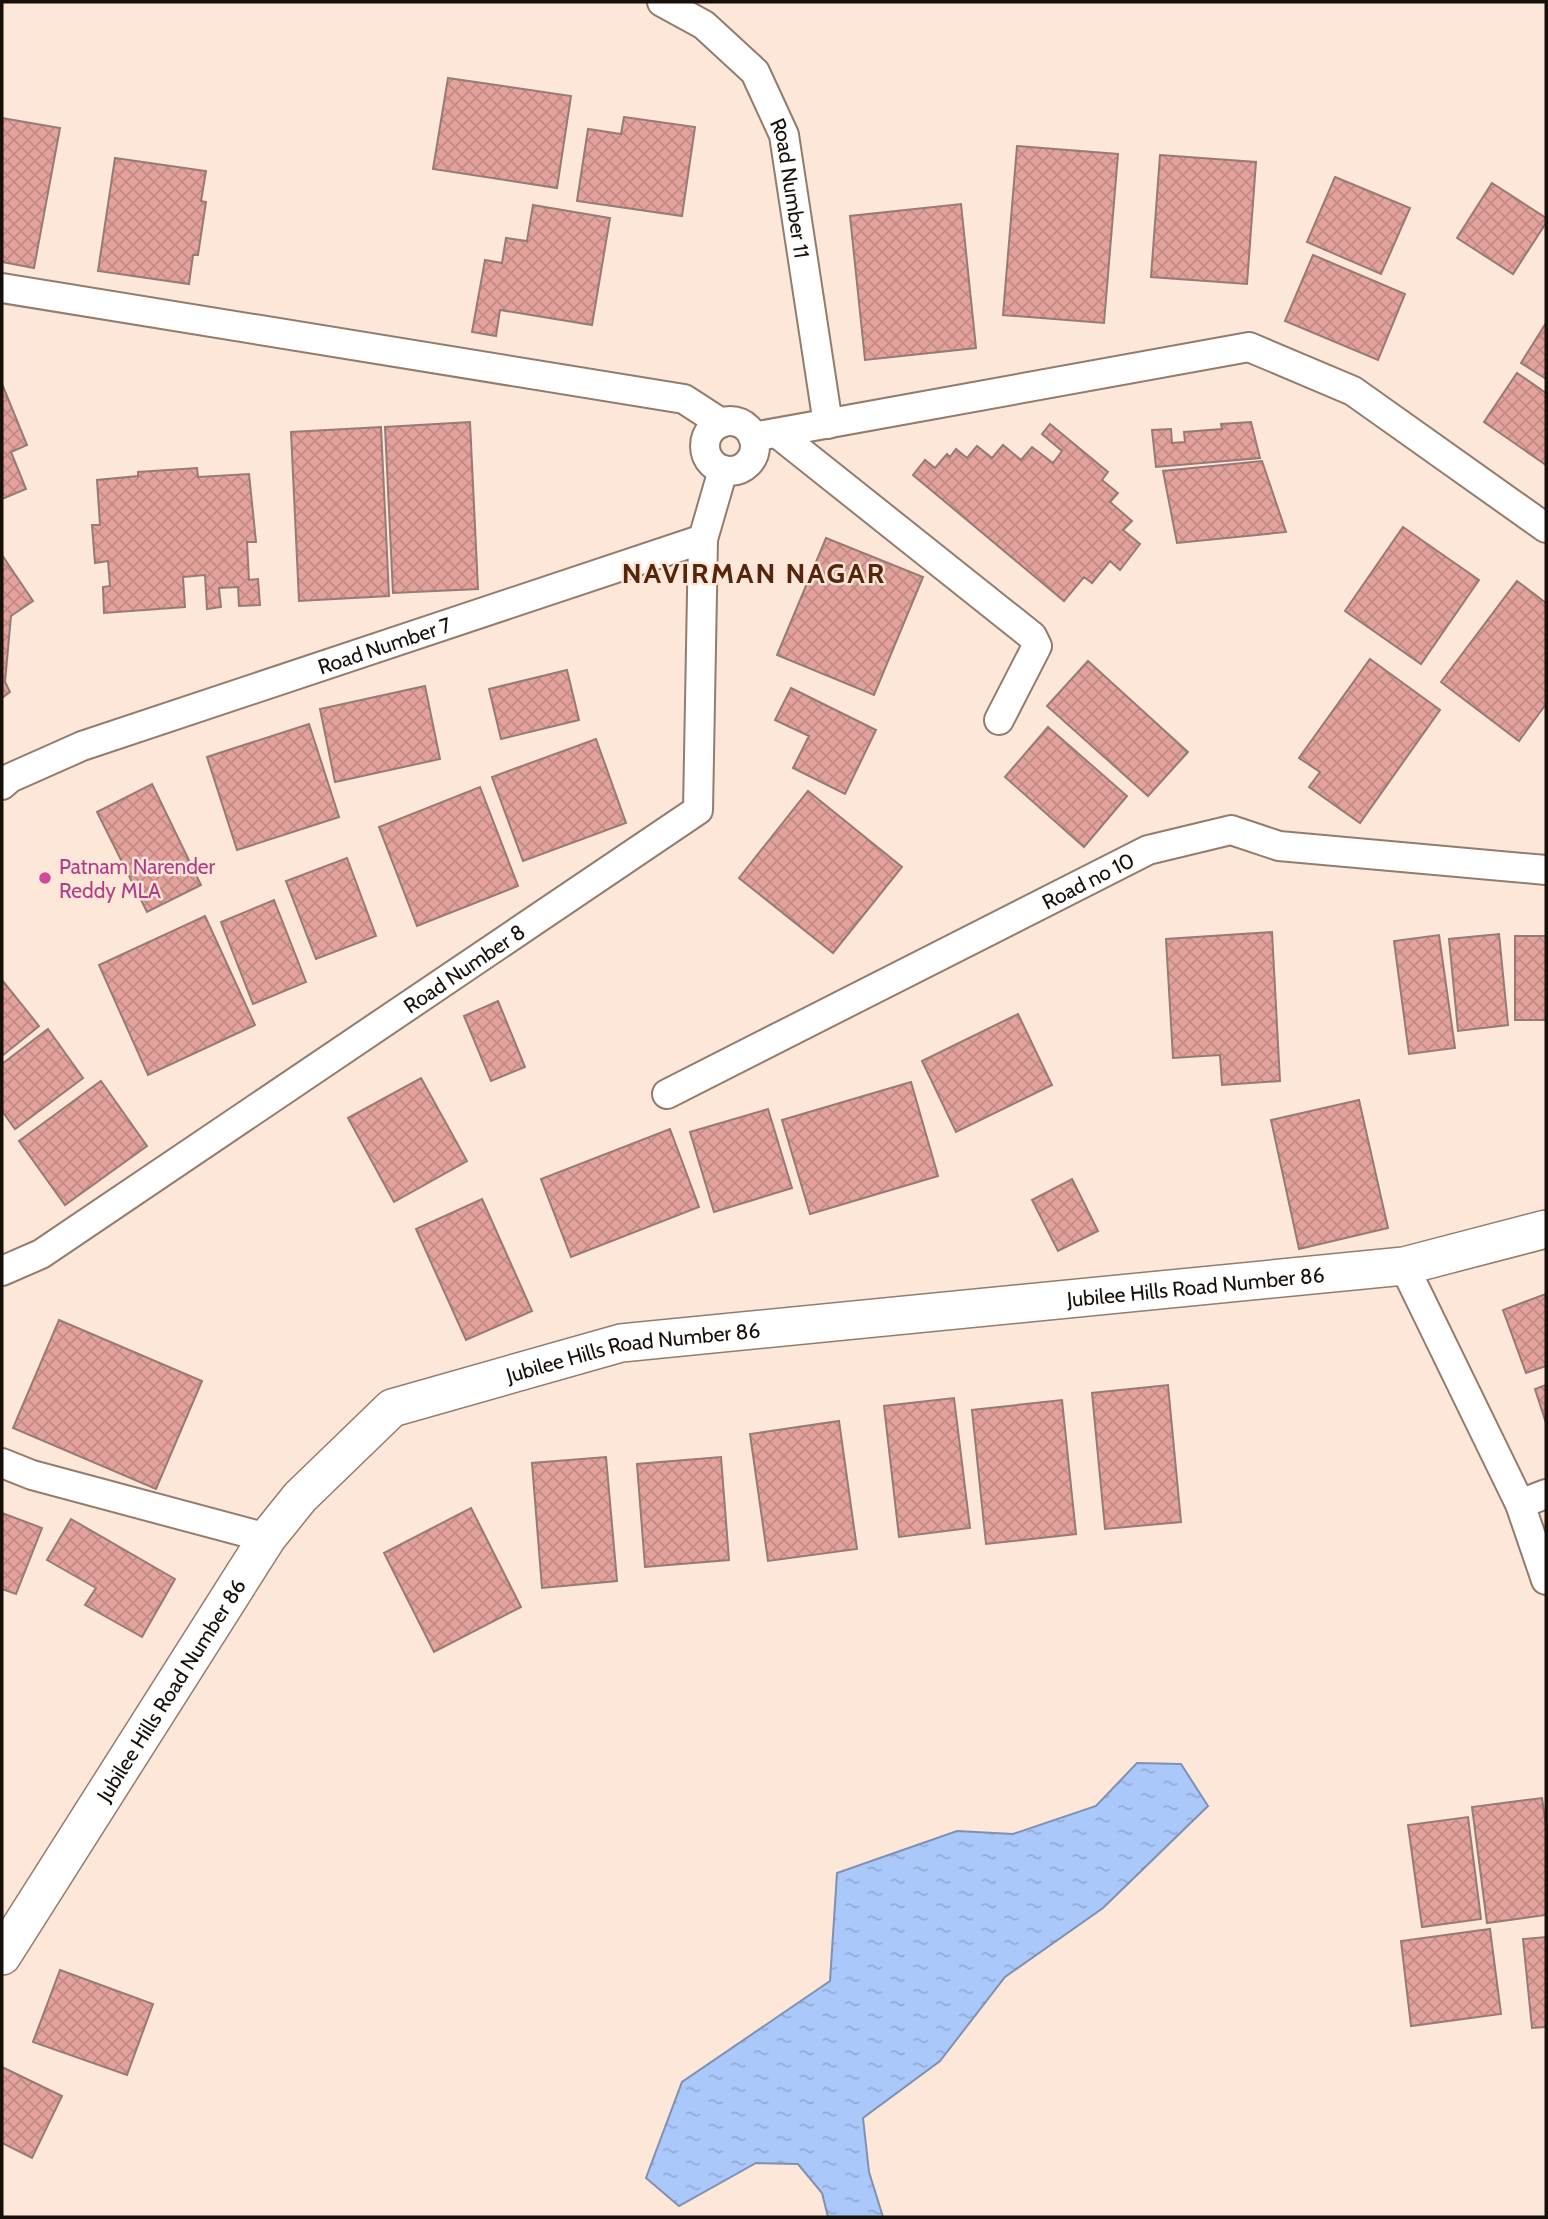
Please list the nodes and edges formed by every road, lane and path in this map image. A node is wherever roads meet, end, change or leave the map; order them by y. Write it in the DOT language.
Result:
graph roads {
  1 [pos="662,2"];
  2 [pos="2,288"];
  3 [pos="721,423"];
  4 [pos="828,424"];
  5 [pos="765,435"];
  6 [pos="723,470"];
  7 [pos="1546,528"];
  8 [pos="703,539"];
  9 [pos="999,720"];
  10 [pos="2,785"];
  11 [pos="1546,870"];
  12 [pos="667,1094"];
  13 [pos="1546,1229"];
  14 [pos="1404,1266"];
  15 [pos="2,1271"];
  16 [pos="2,1463"];
  17 [pos="1546,1494"];
  18 [pos="1520,1504"];
  19 [pos="267,1538"];
  20 [pos="1546,1580"];
  21 [pos="2,1956"];
  1 -- 4 [label="street, Road Number 11"];
  2 -- 3 [label="street"];
  3 -- 5 [label="street"];
  3 -- 6 [label="street"];
  4 -- 5 [label="street"];
  4 -- 7 [label="street"];
  5 -- 6 [label="street"];
  5 -- 9 [label="street"];
  6 -- 8 [label="street"];
  8 -- 10 [label="street, Road Number 7"];
  8 -- 15 [label="street, Road Number 8"];
  11 -- 12 [label="street, Road no 10"];
  13 -- 14 [label="street, Jubilee Hills Road Number 86"];
  14 -- 18 [label="street"];
  14 -- 19 [label="street, Jubilee Hills Road Number 86"];
  16 -- 19 [label="street"];
  17 -- 18 [label="street"];
  18 -- 20 [label="street"];
  19 -- 21 [label="street, Jubilee Hills Road Number 86"];
}
